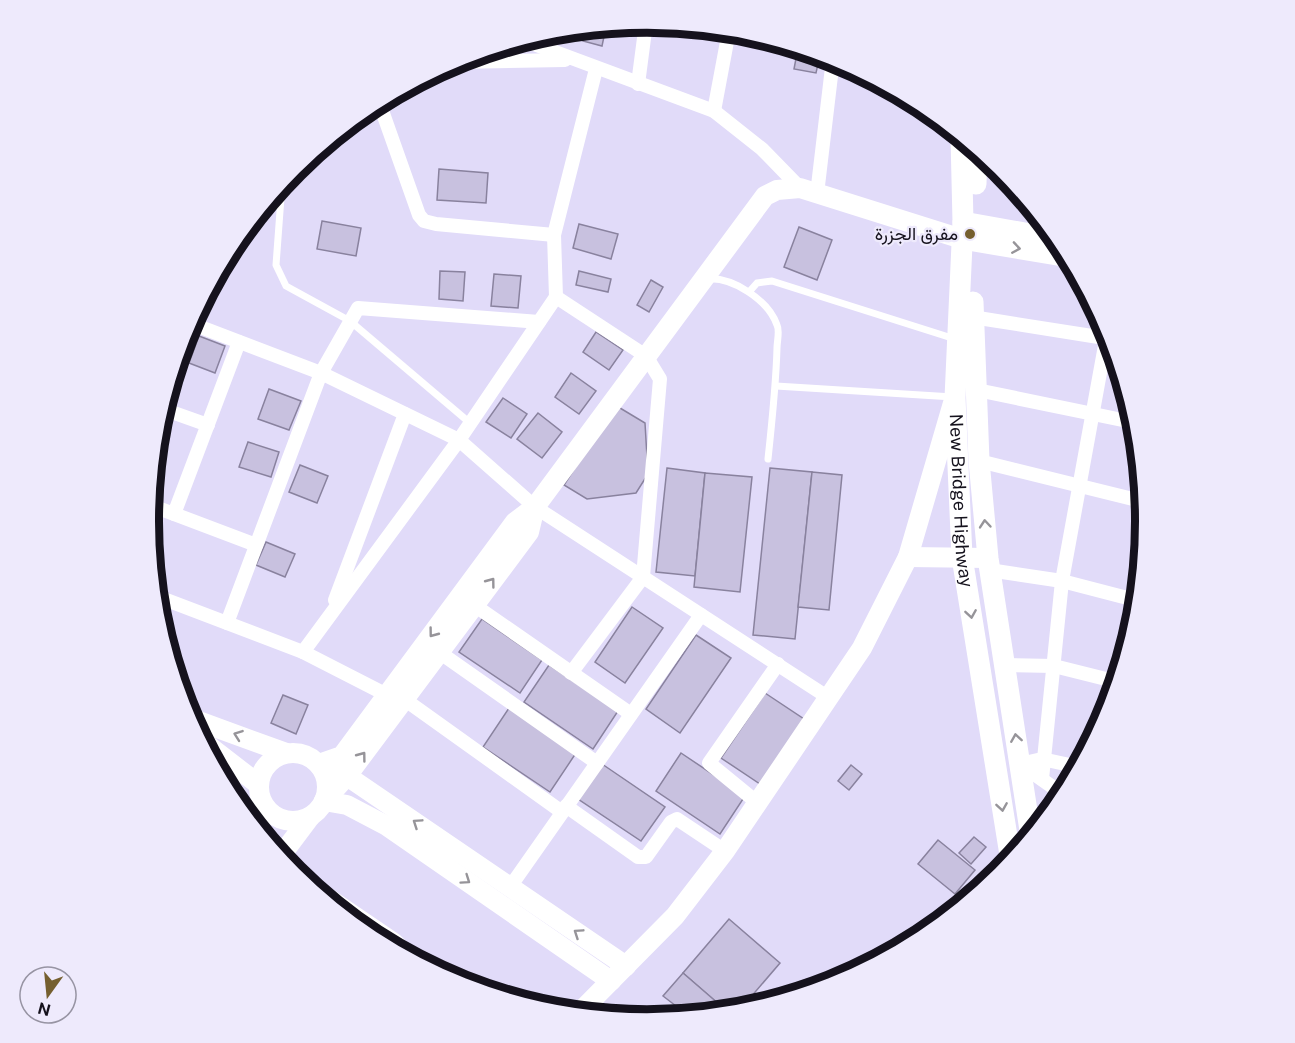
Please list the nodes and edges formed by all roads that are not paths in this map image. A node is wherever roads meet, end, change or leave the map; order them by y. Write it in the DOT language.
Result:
graph roads {
  1 [pos="645,33"];
  2 [pos="727,40"];
  3 [pos="537,46"];
  4 [pos="572,60"];
  5 [pos="483,62"];
  6 [pos="596,69"];
  7 [pos="831,69"];
  8 [pos="638,84"];
  9 [pos="382,111"];
  10 [pos="714,111"];
  11 [pos="962,148"];
  12 [pos="975,159"];
  13 [pos="809,191"];
  14 [pos="281,198"];
  15 [pos="969,232"];
  16 [pos="554,235"];
  17 [pos="1045,238"];
  18 [pos="1056,254"];
  19 [pos="701,280"];
  20 [pos="749,292"];
  21 [pos="556,297"];
  22 [pos="972,317"];
  23 [pos="350,321"];
  24 [pos="539,322"];
  25 [pos="200,327"];
  26 [pos="1099,335"];
  27 [pos="958,340"];
  28 [pos="239,342"];
  29 [pos="1105,351"];
  30 [pos="646,356"];
  31 [pos="321,373"];
  32 [pos="776,386"];
  33 [pos="977,390"];
  34 [pos="955,398"];
  35 [pos="172,412"];
  36 [pos="405,414"];
  37 [pos="1092,414"];
  38 [pos="1126,421"];
  39 [pos="470,423"];
  40 [pos="208,425"];
  41 [pos="459,440"];
  42 [pos="768,459"];
  43 [pos="979,461"];
  44 [pos="1078,485"];
  45 [pos="1135,500"];
  46 [pos="535,507"];
  47 [pos="159,509"];
  48 [pos="174,514"];
  49 [pos="256,545"];
  50 [pos="908,557"];
  51 [pos="962,557"];
  52 [pos="989,564"];
  53 [pos="643,577"];
  54 [pos="1062,581"];
  55 [pos="1130,599"];
  56 [pos="165,600"];
  57 [pos="474,605"];
  58 [pos="330,615"];
  59 [pos="701,615"];
  60 [pos="227,623"];
  61 [pos="303,652"];
  62 [pos="439,652"];
  63 [pos="778,664"];
  64 [pos="1004,665"];
  65 [pos="1054,666"];
  66 [pos="571,673"];
  67 [pos="1110,680"];
  68 [pos="395,697"];
  69 [pos="829,698"];
  70 [pos="631,714"];
  71 [pos="202,722"];
  72 [pos="286,753"];
  73 [pos="218,755"];
  74 [pos="1042,759"];
  75 [pos="597,763"];
  76 [pos="319,764"];
  77 [pos="1020,764"];
  78 [pos="1071,765"];
  79 [pos="347,776"];
  80 [pos="1042,780"];
  81 [pos="1056,790"];
  82 [pos="260,792"];
  83 [pos="324,801"];
  84 [pos="759,804"];
  85 [pos="564,809"];
  86 [pos="259,817"];
  87 [pos="310,817"];
  88 [pos="1029,826"];
  89 [pos="285,850"];
  90 [pos="1009,850"];
  91 [pos="725,851"];
  92 [pos="510,887"];
  93 [pos="364,919"];
  94 [pos="383,933"];
  95 [pos="626,966"];
  96 [pos="611,981"];
  97 [pos="586,1006"];
  1 -- 8 [label="street"];
  2 -- 10 [label="street"];
  3 -- 4 [label="street"];
  4 -- 5 [label="street"];
  4 -- 6 [label="street"];
  6 -- 8 [label="street"];
  6 -- 16 [label="street"];
  7 -- 13 [label="street"];
  8 -- 10 [label="street"];
  9 -- 16 [label="street"];
  10 -- 13 [label="street"];
  11 -- 15 [label="main road, New Bridge Highway"];
  12 -- 15 [label="main road, New Bridge Highway"];
  13 -- 15 [label="street"];
  13 -- 19 [label="street"];
  14 -- 23 [label="lane"];
  15 -- 17 [label="main road"];
  15 -- 18 [label="main road, one-way"];
  15 -- 22 [label="main road, New Bridge Highway"];
  15 -- 27 [label="main road, New Bridge Highway"];
  16 -- 21 [label="street"];
  19 -- 20 [label="lane"];
  19 -- 30 [label="street"];
  20 -- 27 [label="lane"];
  20 -- 32 [label="lane"];
  21 -- 24 [label="street"];
  21 -- 30 [label="street"];
  22 -- 26 [label="street"];
  22 -- 33 [label="main road, New Bridge Highway"];
  23 -- 24 [label="street"];
  23 -- 31 [label="street"];
  23 -- 39 [label="lane"];
  24 -- 39 [label="street"];
  25 -- 28 [label="street"];
  27 -- 34 [label="main road, New Bridge Highway"];
  28 -- 31 [label="street"];
  28 -- 40 [label="street"];
  29 -- 37 [label="street"];
  30 -- 46 [label="street"];
  30 -- 53 [label="street"];
  31 -- 36 [label="street"];
  31 -- 49 [label="street"];
  32 -- 34 [label="lane"];
  32 -- 42 [label="lane"];
  33 -- 37 [label="street"];
  33 -- 43 [label="main road, New Bridge Highway"];
  34 -- 50 [label="street"];
  34 -- 51 [label="main road, New Bridge Highway"];
  35 -- 40 [label="street"];
  36 -- 41 [label="street"];
  36 -- 58 [label="street"];
  37 -- 38 [label="street"];
  37 -- 44 [label="street"];
  39 -- 41 [label="street"];
  40 -- 48 [label="street"];
  41 -- 46 [label="street"];
  41 -- 58 [label="street"];
  43 -- 44 [label="street"];
  52 -- 43 [label="main road, New Bridge Highway, one-way"];
  44 -- 45 [label="street"];
  44 -- 54 [label="street"];
  46 -- 53 [label="street"];
  57 -- 46 [label="street, one-way"];
  46 -- 68 [label="street, one-way"];
  47 -- 48 [label="street"];
  48 -- 49 [label="street"];
  49 -- 60 [label="street"];
  50 -- 51 [label="street"];
  50 -- 69 [label="street"];
  51 -- 52 [label="street"];
  51 -- 90 [label="main road, New Bridge Highway, one-way"];
  52 -- 54 [label="street"];
  52 -- 64 [label="main road, New Bridge Highway"];
  53 -- 59 [label="street"];
  53 -- 66 [label="street"];
  54 -- 55 [label="street"];
  54 -- 65 [label="street"];
  56 -- 60 [label="street"];
  57 -- 62 [label="street"];
  57 -- 66 [label="street"];
  58 -- 61 [label="street"];
  59 -- 63 [label="street"];
  59 -- 70 [label="street"];
  60 -- 61 [label="street"];
  61 -- 68 [label="street"];
  62 -- 68 [label="street"];
  62 -- 75 [label="street"];
  63 -- 69 [label="street"];
  63 -- 84 [label="street"];
  64 -- 65 [label="street"];
  77 -- 64 [label="main road, New Bridge Highway, one-way"];
  65 -- 67 [label="street"];
  65 -- 74 [label="street"];
  66 -- 70 [label="street"];
  68 -- 76 [label="street"];
  79 -- 68 [label="street, one-way"];
  68 -- 85 [label="street"];
  69 -- 84 [label="street"];
  70 -- 75 [label="street"];
  72 -- 71 [label="street, one-way"];
  72 -- 76 [label="street"];
  72 -- 82 [label="street"];
  73 -- 82 [label="street"];
  74 -- 77 [label="street"];
  74 -- 78 [label="street"];
  74 -- 80 [label="street"];
  75 -- 85 [label="street"];
  76 -- 79 [label="street"];
  76 -- 83 [label="street"];
  77 -- 80 [label="street"];
  77 -- 88 [label="main road, New Bridge Highway"];
  79 -- 83 [label="street"];
  92 -- 79 [label="street, one-way"];
  80 -- 81 [label="street"];
  82 -- 86 [label="street"];
  82 -- 87 [label="street"];
  83 -- 87 [label="street"];
  83 -- 96 [label="street, one-way"];
  84 -- 91 [label="street"];
  85 -- 91 [label="street"];
  85 -- 92 [label="street"];
  87 -- 89 [label="street"];
  91 -- 95 [label="street"];
  95 -- 92 [label="street, one-way"];
  93 -- 94 [label="street"];
  95 -- 96 [label="street"];
  96 -- 97 [label="street"];
}
